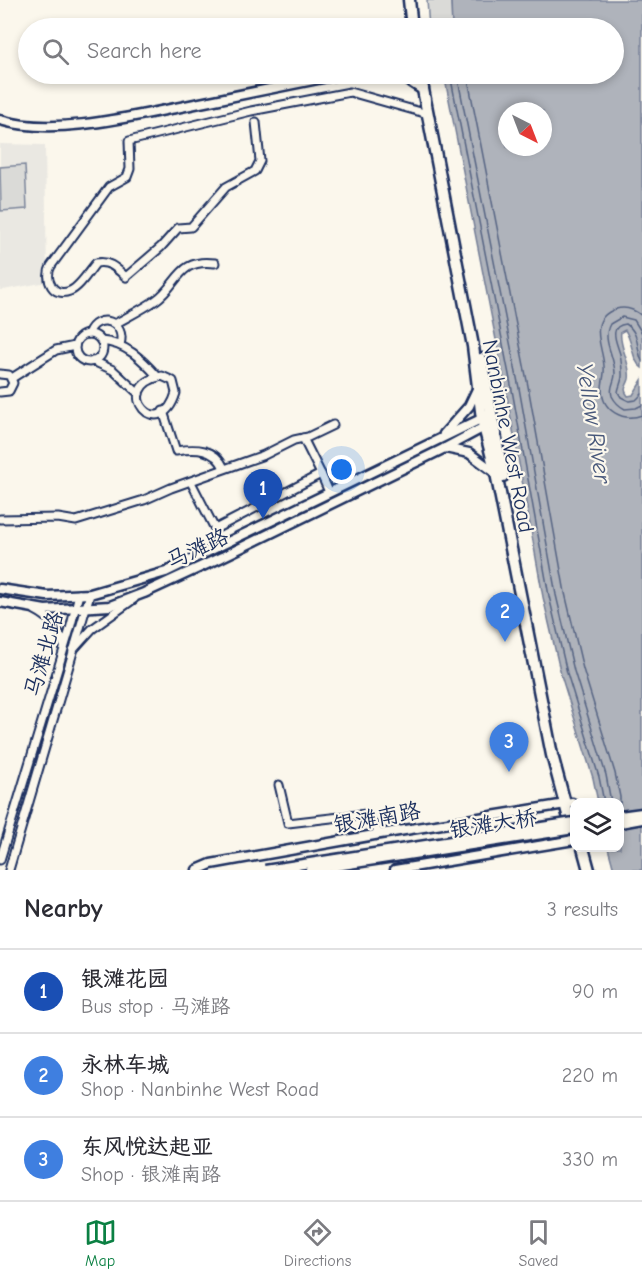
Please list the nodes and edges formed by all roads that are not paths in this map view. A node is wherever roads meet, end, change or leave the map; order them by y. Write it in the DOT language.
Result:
graph roads {
  1 [pos="409,0"];
  2 [pos="415,0"];
  3 [pos="411,18"];
  4 [pos="413,18"];
  5 [pos="294,84"];
  6 [pos="415,84"];
  7 [pos="422,84"];
  8 [pos="428,84"];
  9 [pos="423,89"];
  10 [pos="428,114"];
  11 [pos="0,120"];
  12 [pos="256,122"];
  13 [pos="215,263"];
  14 [pos="116,324"];
  15 [pos="88,334"];
  16 [pos="101,341"];
  17 [pos="120,345"];
  18 [pos="75,346"];
  19 [pos="93,361"];
  20 [pos="0,374"];
  21 [pos="158,377"];
  22 [pos="12,378"];
  23 [pos="478,386"];
  24 [pos="0,392"];
  25 [pos="140,394"];
  26 [pos="163,411"];
  27 [pos="488,420"];
  28 [pos="333,425"];
  29 [pos="303,438"];
  30 [pos="440,439"];
  31 [pos="445,448"];
  32 [pos="224,468"];
  33 [pos="496,473"];
  34 [pos="321,474"];
  35 [pos="191,482"];
  36 [pos="330,492"];
  37 [pos="0,519"];
  38 [pos="0,589"];
  39 [pos="144,593"];
  40 [pos="79,594"];
  41 [pos="90,594"];
  42 [pos="0,602"];
  43 [pos="86,607"];
  44 [pos="75,608"];
  45 [pos="32,609"];
  46 [pos="68,650"];
  47 [pos="279,785"];
  48 [pos="570,803"];
  49 [pos="570,804"];
  50 [pos="570,807"];
  51 [pos="642,813"];
  52 [pos="624,815"];
  53 [pos="642,819"];
  54 [pos="624,822"];
  55 [pos="570,823"];
  56 [pos="570,830"];
  57 [pos="380,834"];
  58 [pos="570,839"];
  59 [pos="578,852"];
  60 [pos="585,852"];
  61 [pos="0,860"];
  62 [pos="9,870"];
  63 [pos="197,870"];
  64 [pos="266,870"];
  65 [pos="310,870"];
  66 [pos="395,870"];
  67 [pos="582,870"];
  68 [pos="589,870"];
  1 -- 3 [label="highway"];
  2 -- 4 [label="highway"];
  5 -- 11 [label="main road"];
  6 -- 9 [label="highway"];
  7 -- 9 [label="highway, Nanbinhe West Road"];
  8 -- 27 [label="highway, Nanbinhe West Road"];
  9 -- 10 [label="highway, Nanbinhe West Road"];
  10 -- 12 [label="street"];
  10 -- 23 [label="highway, Nanbinhe West Road"];
  13 -- 14 [label="street"];
  14 -- 15 [label="street"];
  14 -- 17 [label="street"];
  15 -- 16 [label="street"];
  15 -- 18 [label="street"];
  16 -- 17 [label="street"];
  16 -- 19 [label="street"];
  17 -- 21 [label="street"];
  18 -- 19 [label="street"];
  18 -- 22 [label="street"];
  19 -- 25 [label="street"];
  20 -- 22 [label="street"];
  21 -- 25 [label="street"];
  21 -- 26 [label="street"];
  22 -- 24 [label="street"];
  23 -- 27 [label="highway, Nanbinhe West Road"];
  23 -- 30 [label="main road"];
  25 -- 26 [label="street"];
  26 -- 32 [label="street"];
  27 -- 30 [label="main road, 马滩路"];
  27 -- 31 [label="main road, 马滩路"];
  27 -- 33 [label="highway, Nanbinhe West Road"];
  27 -- 48 [label="highway, Nanbinhe West Road"];
  28 -- 29 [label="street"];
  29 -- 32 [label="street"];
  29 -- 34 [label="street"];
  30 -- 36 [label="main road, 马滩路"];
  31 -- 33 [label="main road"];
  31 -- 39 [label="main road, 马滩路"];
  32 -- 35 [label="street"];
  33 -- 49 [label="highway, Nanbinhe West Road"];
  34 -- 35 [label="street"];
  34 -- 36 [label="street"];
  35 -- 37 [label="street"];
  36 -- 41 [label="main road, 马滩路"];
  38 -- 40 [label="main road, 马滩路"];
  39 -- 43 [label="main road, 马滩路"];
  39 -- 46 [label="street"];
  40 -- 41 [label="main road, 马滩路"];
  40 -- 44 [label="street, 马滩北路"];
  41 -- 43 [label="street"];
  42 -- 45 [label="main road, 马滩路"];
  43 -- 44 [label="main road, 马滩路"];
  43 -- 46 [label="street"];
  44 -- 45 [label="main road, 马滩路"];
  44 -- 46 [label="street, 马滩北路"];
  45 -- 46 [label="street"];
  46 -- 61 [label="street, 马滩北路"];
  46 -- 62 [label="street, 马滩北路"];
  47 -- 57 [label="street"];
  50 -- 57 [label="main road, 银滩南路"];
  51 -- 52 [label="main road"];
  53 -- 54 [label="main road"];
  55 -- 64 [label="main road, 银滩大桥, bridge"];
  56 -- 65 [label="main road, 银滩大桥, bridge"];
  57 -- 63 [label="main road, 银滩南路"];
  58 -- 66 [label="main road"];
  59 -- 67 [label="highway"];
  60 -- 68 [label="highway"];
}
